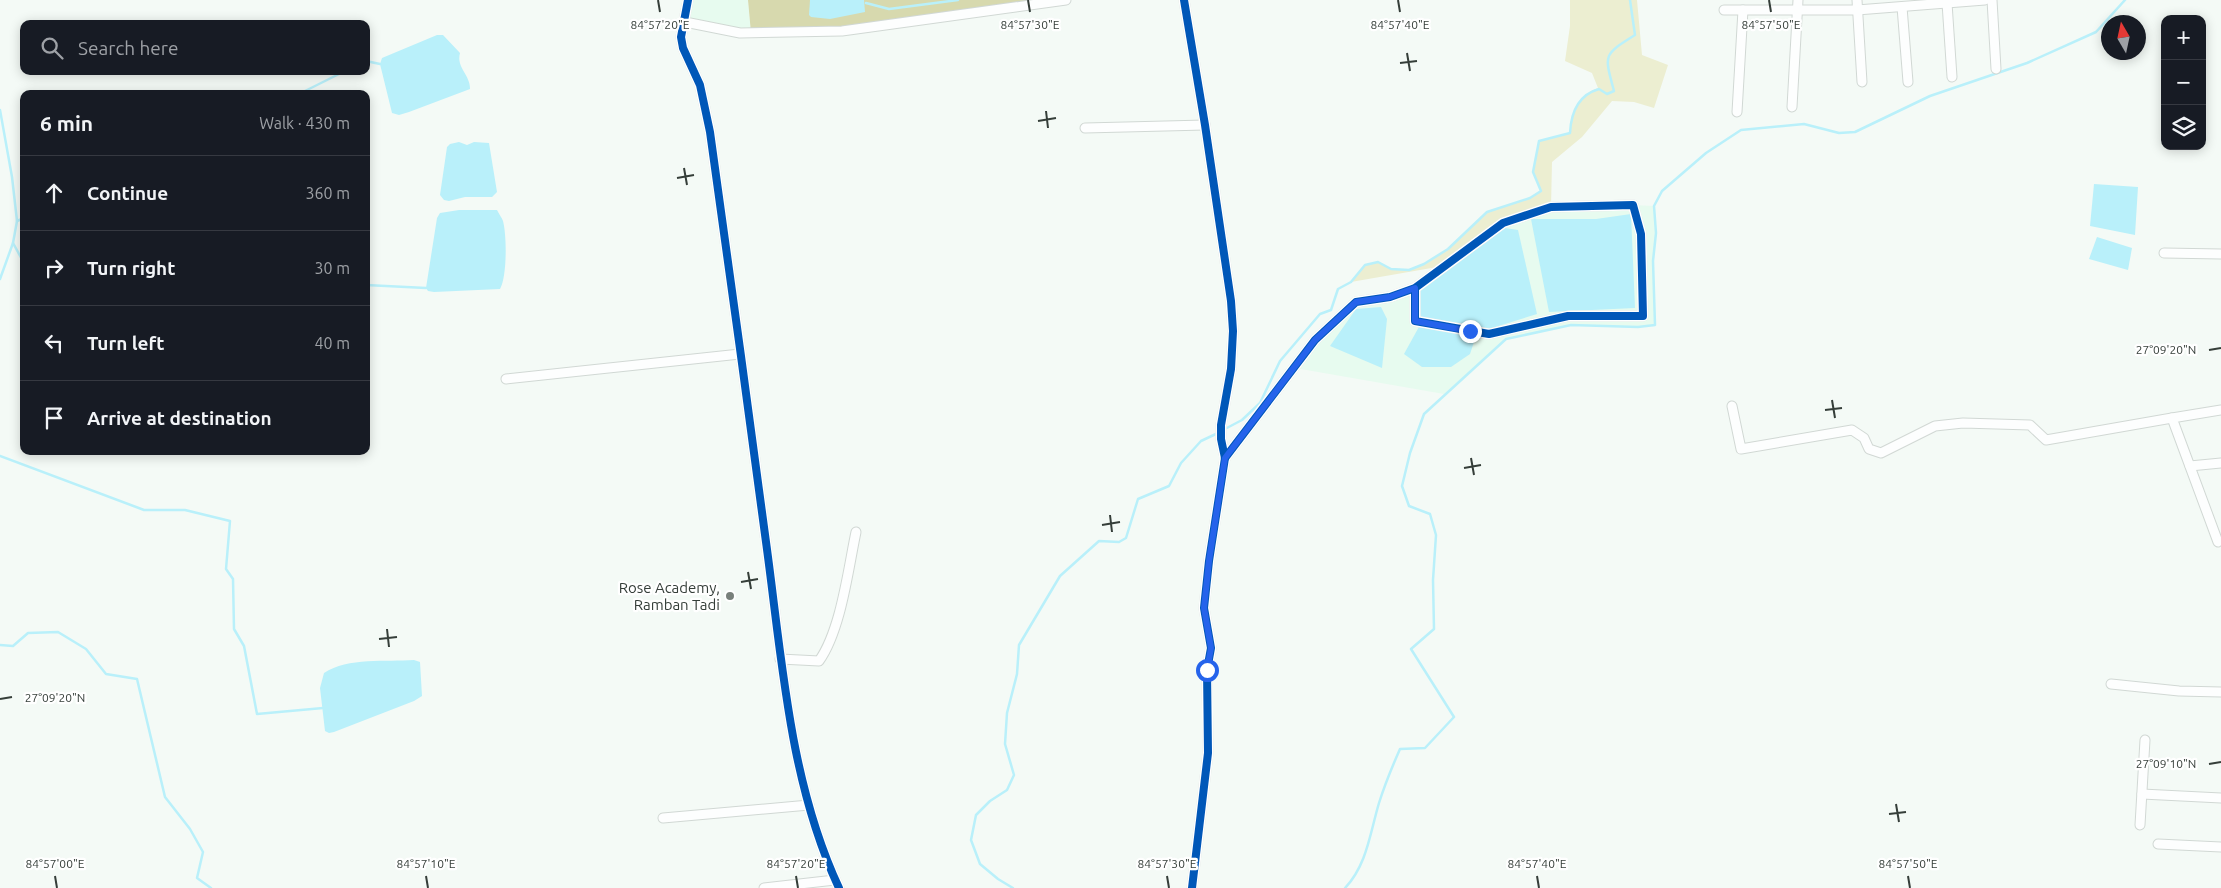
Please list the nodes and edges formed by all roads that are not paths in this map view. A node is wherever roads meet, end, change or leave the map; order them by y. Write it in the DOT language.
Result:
graph roads {
  1 [pos="688,0"];
  2 [pos="1066,0"];
  3 [pos="1184,0"];
  4 [pos="1798,0"];
  5 [pos="1857,0"];
  6 [pos="1985,0"];
  7 [pos="1992,0"];
  8 [pos="1947,3"];
  9 [pos="1902,7"];
  10 [pos="1724,10"];
  11 [pos="1743,10"];
  12 [pos="1798,10"];
  13 [pos="1857,10"];
  14 [pos="685,22"];
  15 [pos="1996,70"];
  16 [pos="1952,77"];
  17 [pos="1862,82"];
  18 [pos="1908,82"];
  19 [pos="1792,107"];
  20 [pos="1737,112"];
  21 [pos="1205,125"];
  22 [pos="1085,128"];
  23 [pos="2164,253"];
  24 [pos="2221,254"];
  25 [pos="1415,288"];
  26 [pos="740,354"];
  27 [pos="506,380"];
  28 [pos="1732,406"];
  29 [pos="2221,410"];
  30 [pos="2172,418"];
  31 [pos="1225,458"];
  32 [pos="2221,464"];
  33 [pos="2190,466"];
  34 [pos="856,532"];
  35 [pos="2218,542"];
  36 [pos="780,659"];
  37 [pos="2111,684"];
  38 [pos="2221,692"];
  39 [pos="2145,740"];
  40 [pos="2142,794"];
  41 [pos="2221,798"];
  42 [pos="808,805"];
  43 [pos="663,818"];
  44 [pos="2140,825"];
  45 [pos="2158,844"];
  46 [pos="2221,847"];
  47 [pos="837,884"];
  48 [pos="764,888"];
  49 [pos="774,888"];
  50 [pos="1192,888"];
  1 -- 14 [label="street"];
  2 -- 14 [label="street"];
  3 -- 21 [label="street"];
  4 -- 12 [label="street"];
  5 -- 13 [label="street"];
  6 -- 8 [label="street"];
  7 -- 15 [label="street"];
  8 -- 9 [label="street"];
  8 -- 16 [label="street"];
  9 -- 13 [label="street"];
  9 -- 18 [label="street"];
  10 -- 11 [label="street"];
  11 -- 12 [label="street"];
  11 -- 20 [label="street"];
  12 -- 13 [label="street"];
  12 -- 19 [label="street"];
  13 -- 17 [label="street"];
  14 -- 26 [label="street"];
  21 -- 22 [label="street"];
  21 -- 31 [label="street"];
  23 -- 24 [label="street"];
  25 -- 25 [label="street"];
  25 -- 31 [label="street"];
  26 -- 27 [label="street"];
  26 -- 36 [label="street"];
  28 -- 30 [label="street"];
  29 -- 30 [label="street"];
  30 -- 33 [label="street"];
  31 -- 50 [label="street"];
  32 -- 33 [label="street"];
  33 -- 35 [label="street"];
  34 -- 36 [label="street"];
  36 -- 42 [label="street"];
  37 -- 38 [label="street"];
  39 -- 40 [label="street"];
  40 -- 41 [label="street"];
  40 -- 44 [label="street"];
  42 -- 43 [label="street"];
  42 -- 47 [label="street"];
  45 -- 46 [label="street"];
  47 -- 49 [label="street"];
  48 -- 49 [label="street"];
}
